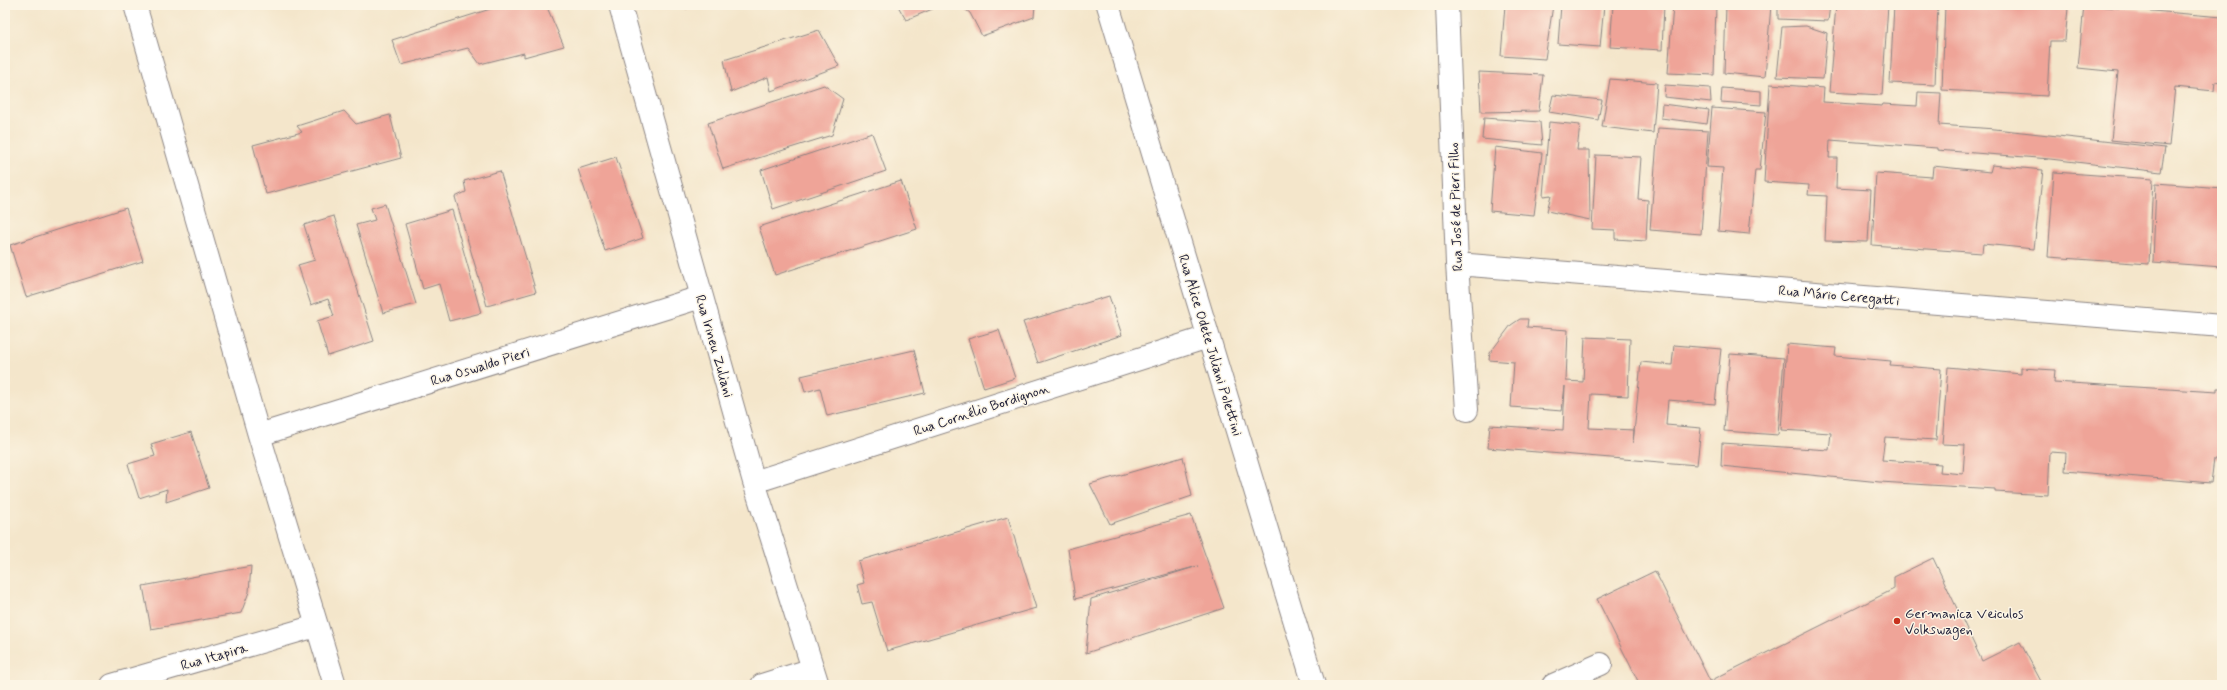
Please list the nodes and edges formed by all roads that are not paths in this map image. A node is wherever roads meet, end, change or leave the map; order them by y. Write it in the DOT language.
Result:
graph roads {
  1 [pos="135,5"];
  2 [pos="620,5"];
  3 [pos="1108,5"];
  4 [pos="1447,5"];
  5 [pos="1457,264"];
  6 [pos="701,297"];
  7 [pos="2222,326"];
  8 [pos="1208,337"];
  9 [pos="1467,410"];
  10 [pos="259,435"];
  11 [pos="754,482"];
  12 [pos="316,626"];
  13 [pos="1601,664"];
  14 [pos="816,677"];
  15 [pos="112,685"];
  16 [pos="335,685"];
  17 [pos="762,685"];
  18 [pos="1314,685"];
  19 [pos="1553,685"];
  1 -- 10 [label="street"];
  2 -- 6 [label="street, Rua Irineu Zuliani"];
  3 -- 8 [label="street, Rua Alice Odete Juliani Polettini"];
  4 -- 5 [label="street, Rua José de Pieri Filho"];
  5 -- 7 [label="street, Rua Mário Ceregatti"];
  5 -- 9 [label="street, Rua José de Pieri Filho"];
  6 -- 10 [label="street, Rua Oswaldo Pieri"];
  6 -- 11 [label="street, Rua Irineu Zuliani"];
  8 -- 11 [label="street, Rua Cornélio Bordignon"];
  8 -- 18 [label="street, Rua Alice Odete Juliani Polettini"];
  10 -- 12 [label="street"];
  11 -- 14 [label="street, Rua Irineu Zuliani"];
  12 -- 15 [label="street, Rua Itapira"];
  12 -- 16 [label="street"];
  13 -- 19 [label="street"];
  14 -- 17 [label="street"];
}
